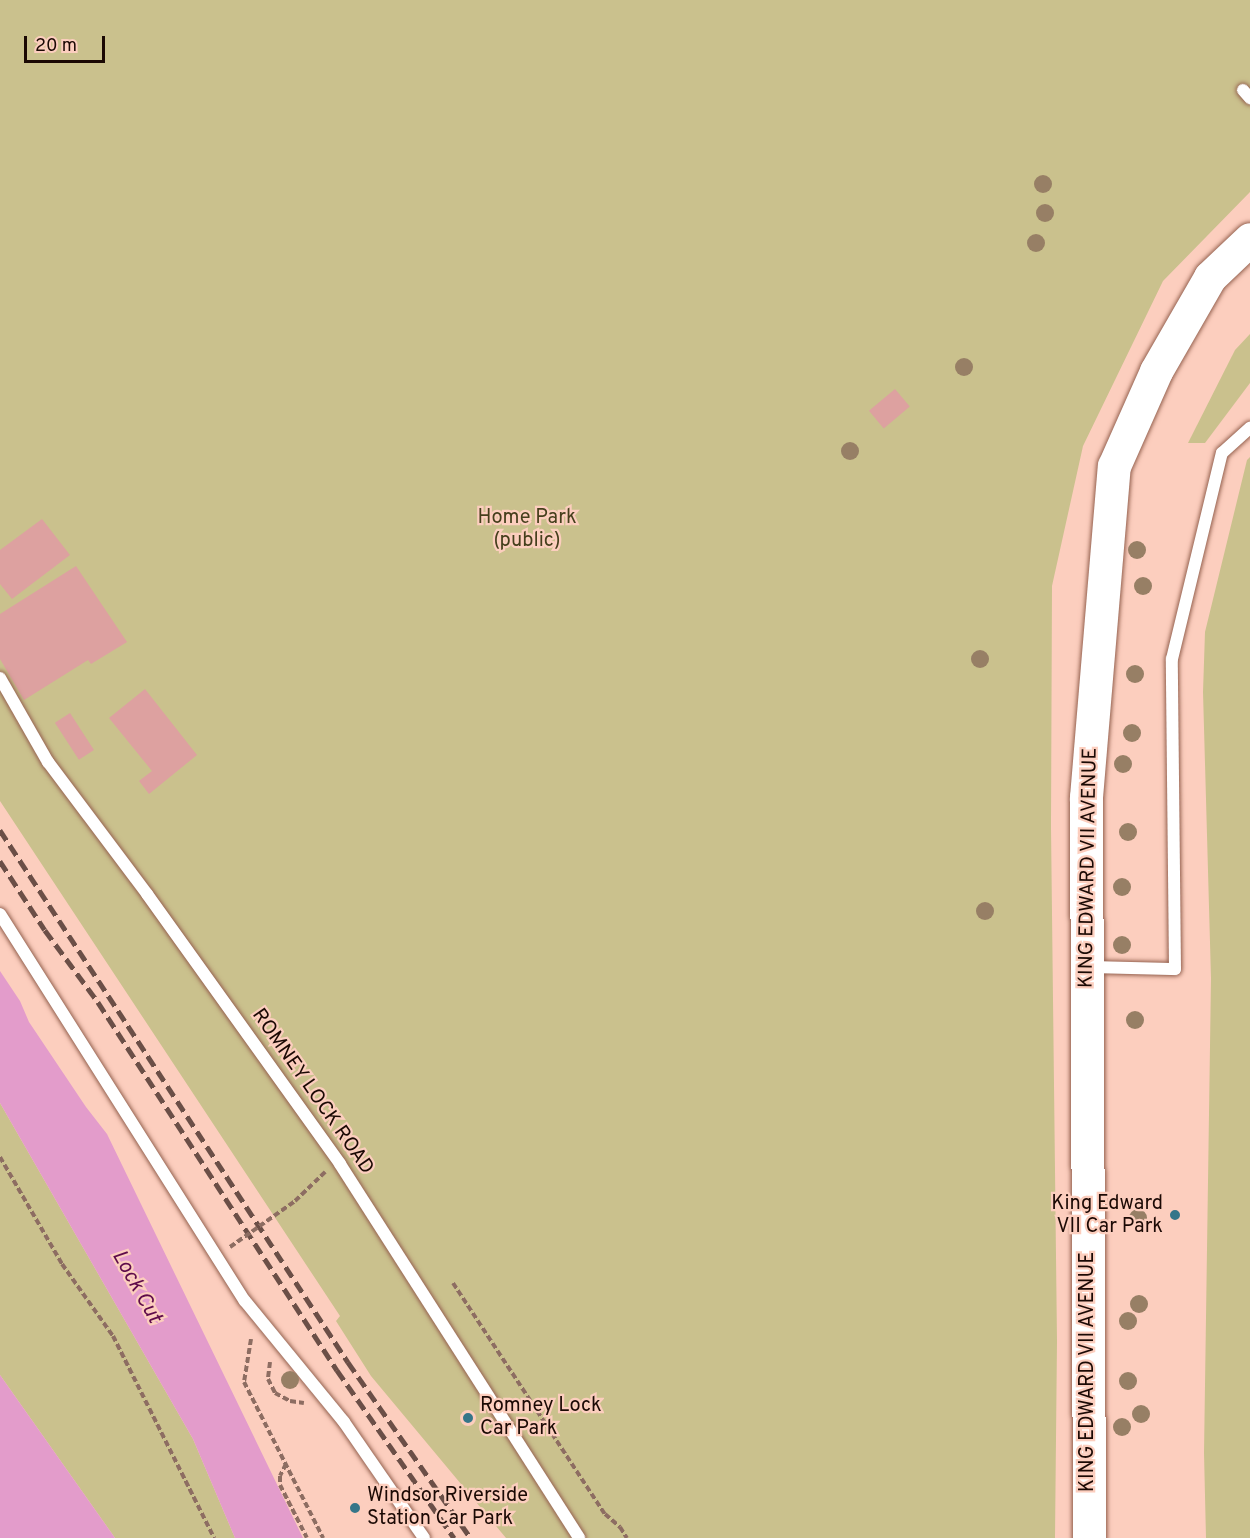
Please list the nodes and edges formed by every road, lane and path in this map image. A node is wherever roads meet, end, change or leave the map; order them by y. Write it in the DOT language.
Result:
graph roads {
  1 [pos="1250,239"];
  2 [pos="1250,428"];
  3 [pos="0,678"];
  4 [pos="0,914"];
  5 [pos="1087,967"];
  6 [pos="0,1157"];
  7 [pos="326,1171"];
  8 [pos="230,1247"];
  9 [pos="453,1283"];
  10 [pos="255,1316"];
  11 [pos="286,1464"];
  12 [pos="214,1538"];
  13 [pos="307,1538"];
  14 [pos="323,1538"];
  15 [pos="424,1538"];
  16 [pos="579,1538"];
  17 [pos="627,1538"];
  18 [pos="1089,1538"];
  1 -- 5 [label="main road, KING EDWARD VII AVENUE"];
  2 -- 5 [label="lane"];
  3 -- 16 [label="lane, ROMNEY LOCK ROAD"];
  4 -- 10 [label="lane"];
  5 -- 18 [label="main road, KING EDWARD VII AVENUE"];
  6 -- 12 [label="path"];
  7 -- 8 [label="path, bridge"];
  9 -- 17 [label="path"];
  10 -- 11 [label="path"];
  10 -- 15 [label="lane"];
  11 -- 13 [label="path"];
  11 -- 14 [label="path"];
}
